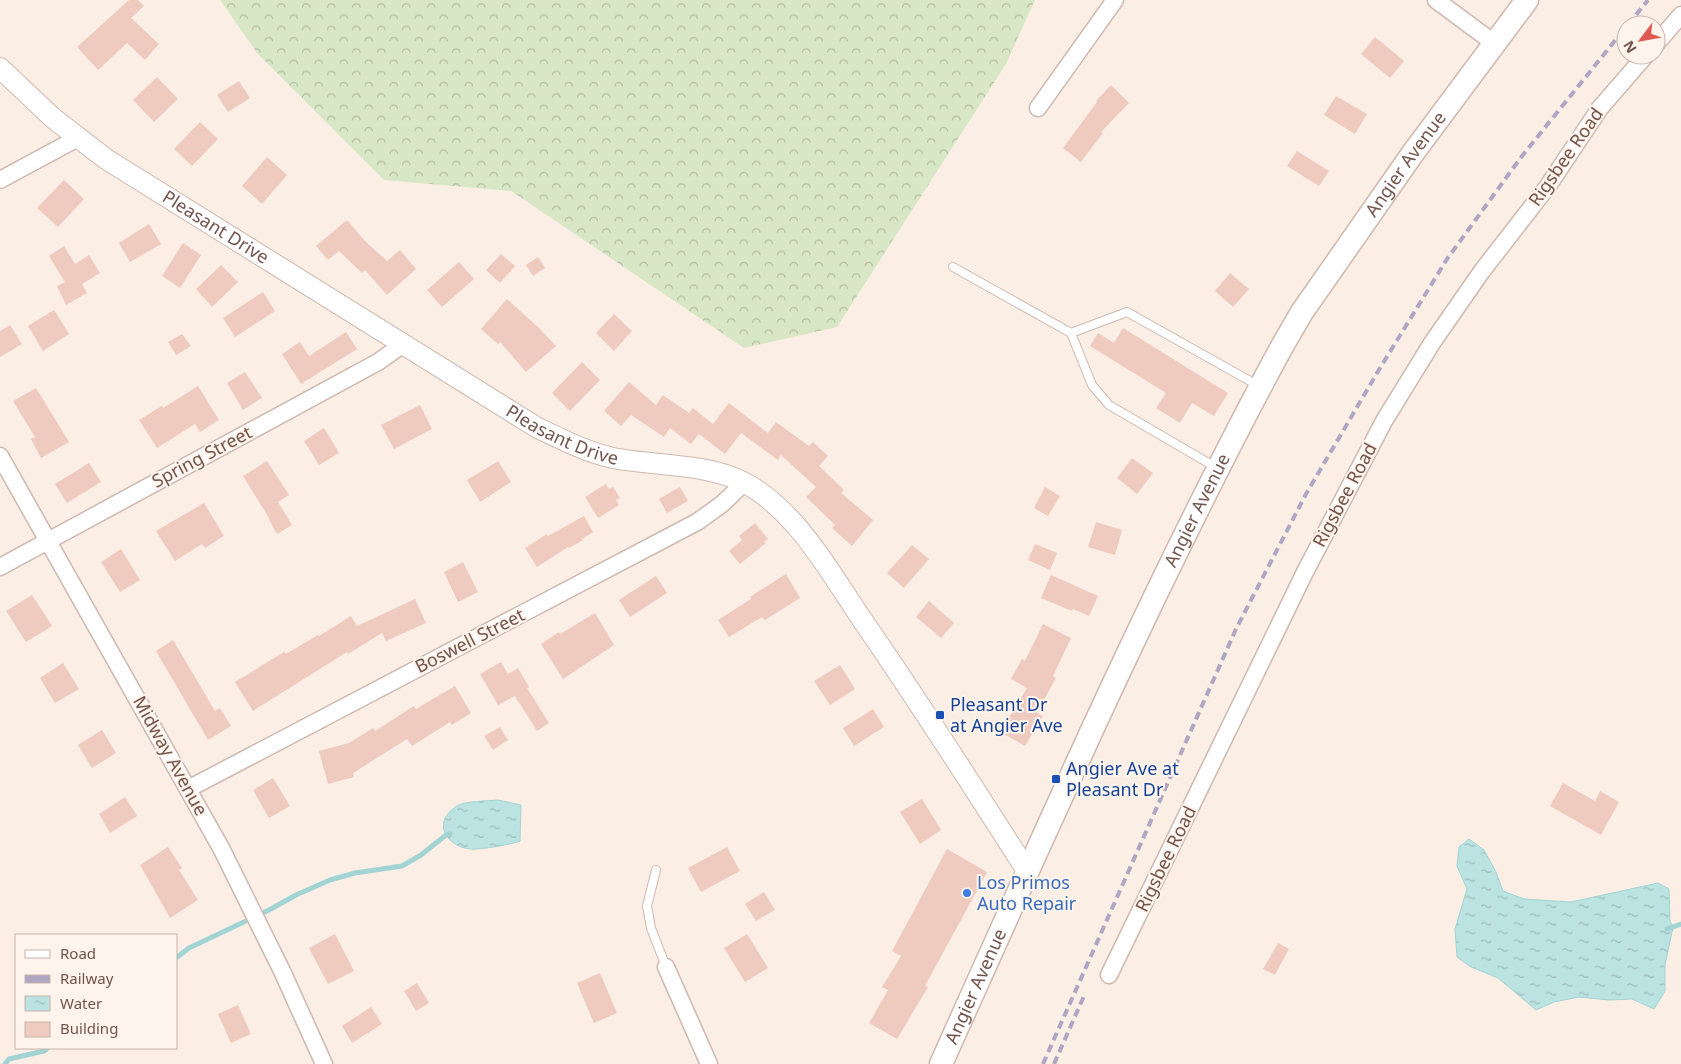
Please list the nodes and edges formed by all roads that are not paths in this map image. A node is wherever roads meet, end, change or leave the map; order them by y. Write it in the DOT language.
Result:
graph roads {
  1 [pos="1115,0"];
  2 [pos="1436,0"];
  3 [pos="1527,0"];
  4 [pos="1681,16"];
  5 [pos="1666,33"];
  6 [pos="1494,43"];
  7 [pos="1637,65"];
  8 [pos="0,68"];
  9 [pos="1038,108"];
  10 [pos="78,138"];
  11 [pos="0,180"];
  12 [pos="953,267"];
  13 [pos="1071,333"];
  14 [pos="402,345"];
  15 [pos="1260,387"];
  16 [pos="0,456"];
  17 [pos="1219,469"];
  18 [pos="744,483"];
  19 [pos="48,540"];
  20 [pos="0,567"];
  21 [pos="188,789"];
  22 [pos="656,870"];
  23 [pos="1028,871"];
  24 [pos="666,967"];
  25 [pos="1109,976"];
  26 [pos="324,1064"];
  27 [pos="709,1064"];
  28 [pos="941,1064"];
  1 -- 9 [label="street"];
  2 -- 6 [label="street"];
  3 -- 6 [label="main road, Angier Avenue"];
  4 -- 5 [label="street"];
  6 -- 15 [label="main road, Angier Avenue"];
  7 -- 25 [label="street, Rigsbee Road"];
  8 -- 10 [label="street, Pleasant Drive"];
  10 -- 11 [label="street"];
  10 -- 14 [label="street, Pleasant Drive"];
  12 -- 13 [label="lane"];
  13 -- 15 [label="lane"];
  13 -- 17 [label="lane"];
  14 -- 18 [label="street, Pleasant Drive"];
  14 -- 19 [label="street, Spring Street"];
  15 -- 17 [label="main road, Angier Avenue"];
  16 -- 19 [label="street, Midway Avenue"];
  17 -- 23 [label="main road, Angier Avenue"];
  18 -- 21 [label="street, Boswell Street"];
  18 -- 23 [label="street, Pleasant Drive"];
  19 -- 20 [label="street, Spring Street"];
  19 -- 21 [label="street, Midway Avenue"];
  21 -- 26 [label="street, Midway Avenue"];
  22 -- 24 [label="lane"];
  23 -- 28 [label="main road, Angier Avenue"];
  24 -- 27 [label="street"];
}
